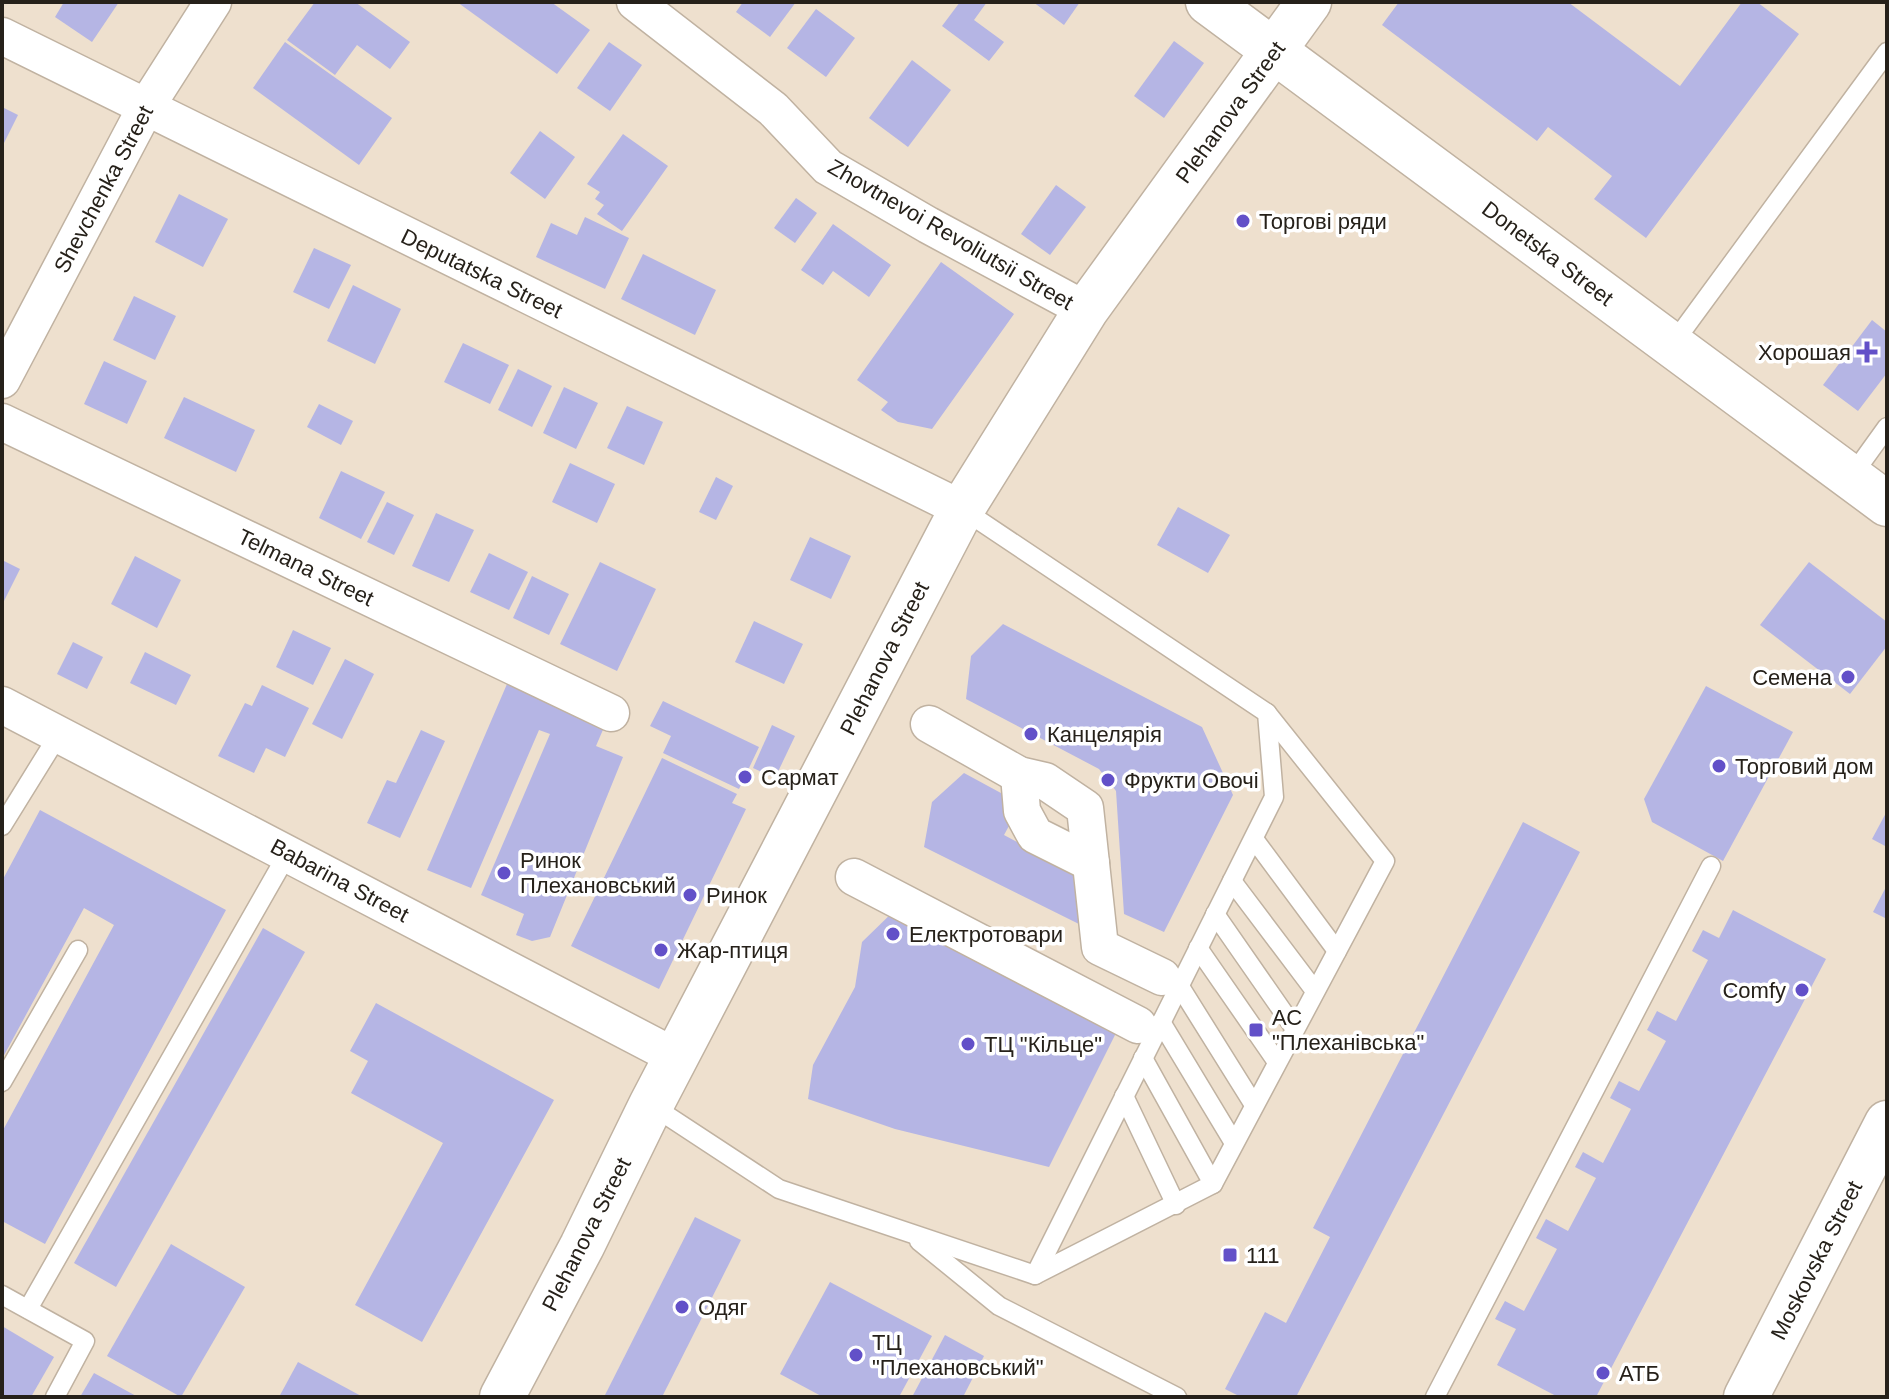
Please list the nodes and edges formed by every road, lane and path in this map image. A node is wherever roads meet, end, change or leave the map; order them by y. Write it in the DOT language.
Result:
graph roads {
  1 [pos="213,2"];
  2 [pos="635,2"];
  3 [pos="1208,2"];
  4 [pos="1309,2"];
  5 [pos="2,36"];
  6 [pos="1275,50"];
  7 [pos="1887,52"];
  8 [pos="146,107"];
  9 [pos="1086,310"];
  10 [pos="1672,345"];
  11 [pos="2,380"];
  12 [pos="2,422"];
  13 [pos="1887,427"];
  14 [pos="1851,477"];
  15 [pos="1887,504"];
  16 [pos="962,509"];
  17 [pos="2,705"];
  18 [pos="611,713"];
  19 [pos="1267,713"];
  20 [pos="929,724"];
  21 [pos="59,734"];
  22 [pos="1019,775"];
  23 [pos="2,826"];
  24 [pos="1254,839"];
  25 [pos="288,853"];
  26 [pos="1091,863"];
  27 [pos="1711,866"];
  28 [pos="854,877"];
  29 [pos="1232,881"];
  30 [pos="1215,914"];
  31 [pos="1100,947"];
  32 [pos="1198,948"];
  33 [pos="78,950"];
  34 [pos="1337,951"];
  35 [pos="1171,981"];
  36 [pos="1315,991"];
  37 [pos="1103,1007"];
  38 [pos="1295,1029"];
  39 [pos="1147,1035"];
  40 [pos="676,1057"];
  41 [pos="1277,1062"];
  42 [pos="2,1082"];
  43 [pos="1124,1096"];
  44 [pos="651,1105"];
  45 [pos="1254,1105"];
  46 [pos="1887,1123"];
  47 [pos="1234,1143"];
  48 [pos="1213,1184"];
  49 [pos="1176,1205"];
  50 [pos="907,1232"];
  51 [pos="1035,1275"];
  52 [pos="2,1295"];
  53 [pos="28,1309"];
  54 [pos="55,1397"];
  55 [pos="502,1397"];
  56 [pos="1177,1397"];
  57 [pos="1435,1397"];
  58 [pos="1746,1397"];
  1 -- 8 [label="street, Shevchenka Street"];
  2 -- 9 [label="street, Zhovtnevoi Revoliutsii Street"];
  3 -- 6 [label="street, Donetska Street"];
  4 -- 6 [label="street, Plehanova Street"];
  5 -- 8 [label="street, Deputatska Street"];
  6 -- 9 [label="street, Plehanova Street"];
  6 -- 10 [label="street, Donetska Street"];
  7 -- 10 [label="lane"];
  8 -- 11 [label="street, Shevchenka Street"];
  8 -- 16 [label="street, Deputatska Street"];
  9 -- 16 [label="street, Plehanova Street"];
  10 -- 14 [label="street, Donetska Street"];
  12 -- 18 [label="street, Telmana Street"];
  13 -- 14 [label="lane"];
  14 -- 15 [label="street, Donetska Street"];
  16 -- 19 [label="lane"];
  16 -- 40 [label="street, Plehanova Street"];
  17 -- 21 [label="street, Babarina Street"];
  19 -- 24 [label="lane"];
  19 -- 34 [label="lane"];
  20 -- 22 [label="street"];
  21 -- 23 [label="lane"];
  21 -- 25 [label="street, Babarina Street"];
  22 -- 26 [label="street"];
  22 -- 26 [label="street"];
  24 -- 29 [label="lane"];
  24 -- 34 [label="lane"];
  25 -- 40 [label="street, Babarina Street"];
  25 -- 53 [label="lane"];
  26 -- 31 [label="street"];
  27 -- 57 [label="lane"];
  28 -- 37 [label="street"];
  29 -- 30 [label="lane"];
  29 -- 36 [label="lane"];
  30 -- 32 [label="lane"];
  30 -- 38 [label="lane"];
  31 -- 35 [label="street"];
  31 -- 37 [label="street"];
  32 -- 35 [label="lane"];
  32 -- 41 [label="lane"];
  33 -- 42 [label="lane"];
  34 -- 36 [label="lane"];
  35 -- 39 [label="lane"];
  35 -- 45 [label="lane"];
  36 -- 38 [label="lane"];
  37 -- 39 [label="street"];
  38 -- 41 [label="lane"];
  39 -- 43 [label="lane"];
  39 -- 47 [label="lane"];
  39 -- 48 [label="lane"];
  40 -- 44 [label="street, Plehanova Street"];
  41 -- 45 [label="lane"];
  43 -- 49 [label="lane"];
  43 -- 51 [label="lane"];
  44 -- 50 [label="lane"];
  44 -- 55 [label="street, Plehanova Street"];
  45 -- 47 [label="lane"];
  46 -- 58 [label="street, Moskovska Street"];
  47 -- 48 [label="lane"];
  48 -- 49 [label="lane"];
  49 -- 51 [label="lane"];
  50 -- 51 [label="lane"];
  50 -- 56 [label="lane"];
  52 -- 53 [label="lane"];
  53 -- 54 [label="lane"];
}
